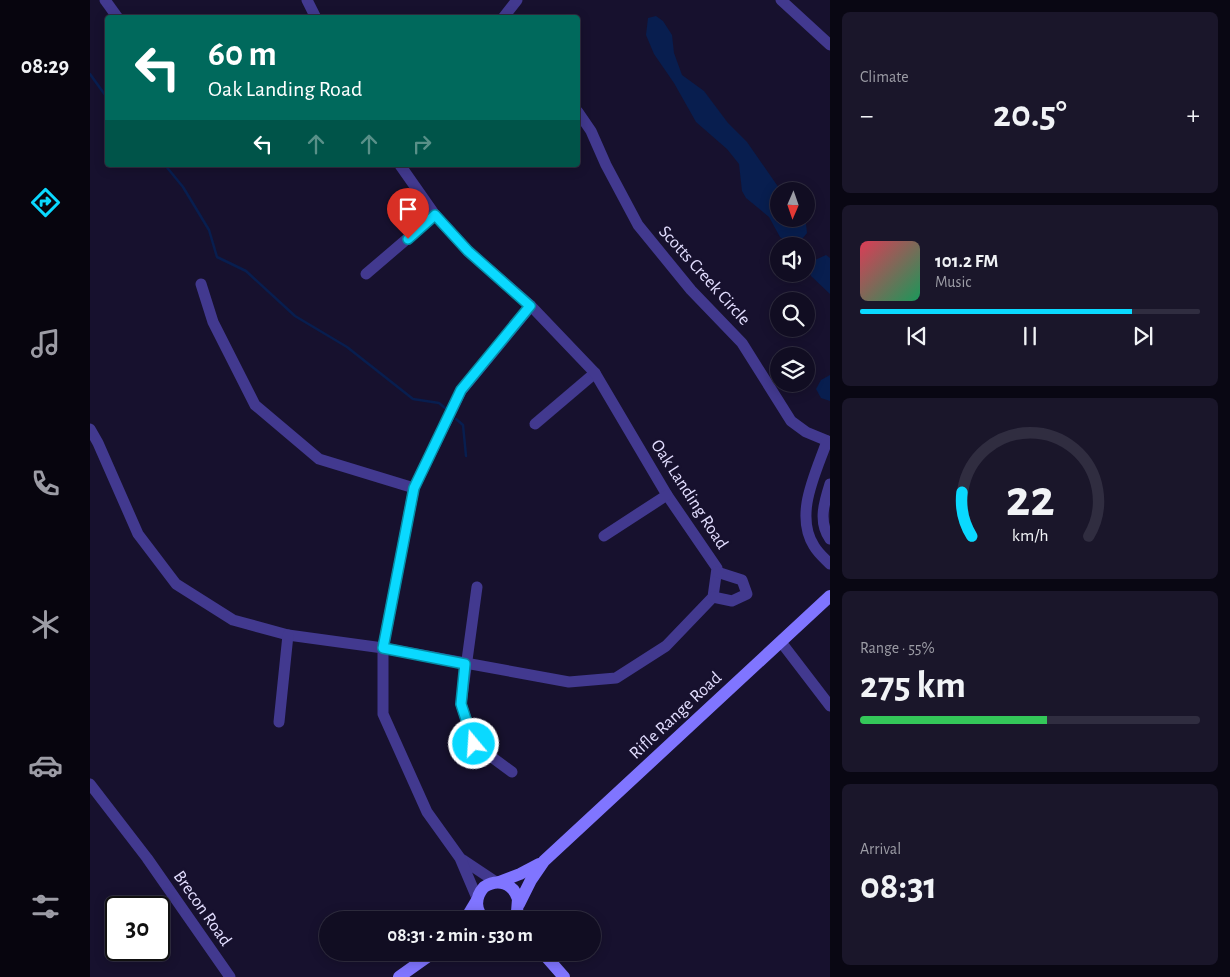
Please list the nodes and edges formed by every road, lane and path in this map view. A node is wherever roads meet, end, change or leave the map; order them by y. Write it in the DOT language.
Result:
graph roads {
  1 [pos="105,0"];
  2 [pos="307,0"];
  3 [pos="517,0"];
  4 [pos="781,0"];
  5 [pos="116,15"];
  6 [pos="314,15"];
  7 [pos="505,15"];
  8 [pos="830,45"];
  9 [pos="580,115"];
  10 [pos="401,167"];
  11 [pos="435,215"];
  12 [pos="366,274"];
  13 [pos="200,284"];
  14 [pos="530,306"];
  15 [pos="595,372"];
  16 [pos="535,424"];
  17 [pos="90,429"];
  18 [pos="828,441"];
  19 [pos="830,484"];
  20 [pos="414,488"];
  21 [pos="667,495"];
  22 [pos="604,536"];
  23 [pos="830,539"];
  24 [pos="830,564"];
  25 [pos="717,572"];
  26 [pos="477,586"];
  27 [pos="830,596"];
  28 [pos="713,597"];
  29 [pos="288,635"];
  30 [pos="781,642"];
  31 [pos="383,648"];
  32 [pos="465,664"];
  33 [pos="830,706"];
  34 [pos="279,722"];
  35 [pos="512,772"];
  36 [pos="90,784"];
  37 [pos="460,858"];
  38 [pos="544,861"];
  39 [pos="498,882"];
  40 [pos="477,899"];
  41 [pos="519,906"];
  42 [pos="470,911"];
  43 [pos="479,911"];
  44 [pos="516,911"];
  45 [pos="520,911"];
  46 [pos="421,961"];
  47 [pos="550,961"];
  48 [pos="230,977"];
  49 [pos="399,977"];
  50 [pos="564,977"];
  1 -- 5 [label="street"];
  2 -- 6 [label="street"];
  3 -- 7 [label="street"];
  4 -- 8 [label="street"];
  9 -- 18 [label="street, Scotts Creek Circle"];
  10 -- 11 [label="street, Oak Landing Road"];
  11 -- 12 [label="street"];
  11 -- 14 [label="street, Oak Landing Road"];
  13 -- 20 [label="street"];
  14 -- 15 [label="street, Oak Landing Road"];
  14 -- 20 [label="street"];
  15 -- 16 [label="street"];
  15 -- 21 [label="street, Oak Landing Road"];
  17 -- 29 [label="street"];
  18 -- 24 [label="street, Scotts Creek Circle"];
  19 -- 23 [label="street"];
  20 -- 31 [label="street"];
  21 -- 22 [label="street"];
  21 -- 25 [label="street, Oak Landing Road"];
  25 -- 28 [label="street, Oak Landing Road"];
  25 -- 28 [label="street"];
  26 -- 32 [label="street"];
  27 -- 30 [label="main road, Rifle Range Road"];
  28 -- 32 [label="street"];
  29 -- 31 [label="street"];
  29 -- 34 [label="street"];
  30 -- 33 [label="street"];
  30 -- 38 [label="main road, Rifle Range Road"];
  31 -- 32 [label="street"];
  31 -- 37 [label="street"];
  32 -- 35 [label="street"];
  36 -- 48 [label="street, Brecon Road"];
  37 -- 39 [label="street"];
  37 -- 40 [label="street"];
  38 -- 39 [label="main road, Rifle Range Road"];
  38 -- 41 [label="main road, Rifle Range Road"];
  39 -- 40 [label="main road, Rifle Range Road"];
  39 -- 41 [label="main road"];
  40 -- 42 [label="main road"];
  40 -- 43 [label="main road"];
  41 -- 44 [label="main road, Rifle Range Road"];
  41 -- 45 [label="main road"];
  46 -- 49 [label="main road"];
  47 -- 50 [label="main road"];
}
